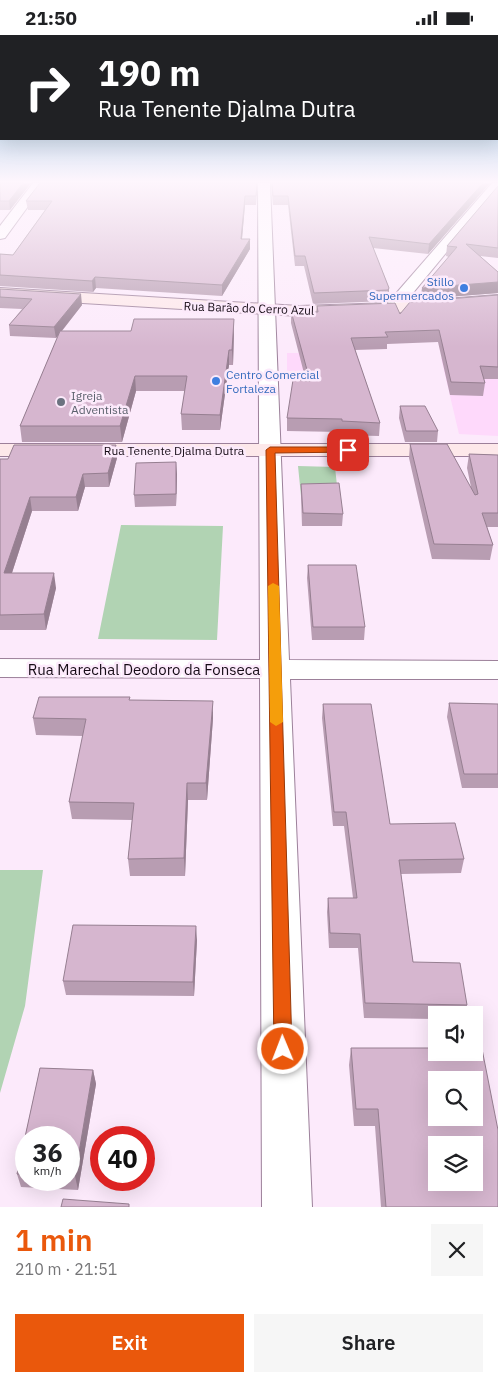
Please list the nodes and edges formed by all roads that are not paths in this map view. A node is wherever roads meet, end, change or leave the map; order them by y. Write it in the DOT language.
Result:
graph roads {
  1 [pos="266,238"];
  2 [pos="452,238"];
  3 [pos="0,293"];
  4 [pos="498,300"];
  5 [pos="392,308"];
  6 [pos="267,310"];
  7 [pos="0,450"];
  8 [pos="270,450"];
  9 [pos="498,450"];
  10 [pos="0,669"];
  11 [pos="275,669"];
  12 [pos="498,670"];
  13 [pos="287,1207"];
  1 -- 6 [label="street"];
  2 -- 5 [label="street"];
  3 -- 6 [label="main road, Rua Barão do Cerro Azul"];
  4 -- 5 [label="main road, Rua Barão do Cerro Azul"];
  5 -- 6 [label="main road, Rua Barão do Cerro Azul"];
  6 -- 8 [label="street"];
  7 -- 8 [label="main road, Rua Tenente Djalma Dutra"];
  8 -- 9 [label="main road, Rua Tenente Djalma Dutra"];
  8 -- 11 [label="street"];
  10 -- 11 [label="street, Rua Marechal Deodoro da Fonseca"];
  11 -- 12 [label="street, Rua Marechal Deodoro da Fonseca"];
  11 -- 13 [label="street"];
}
